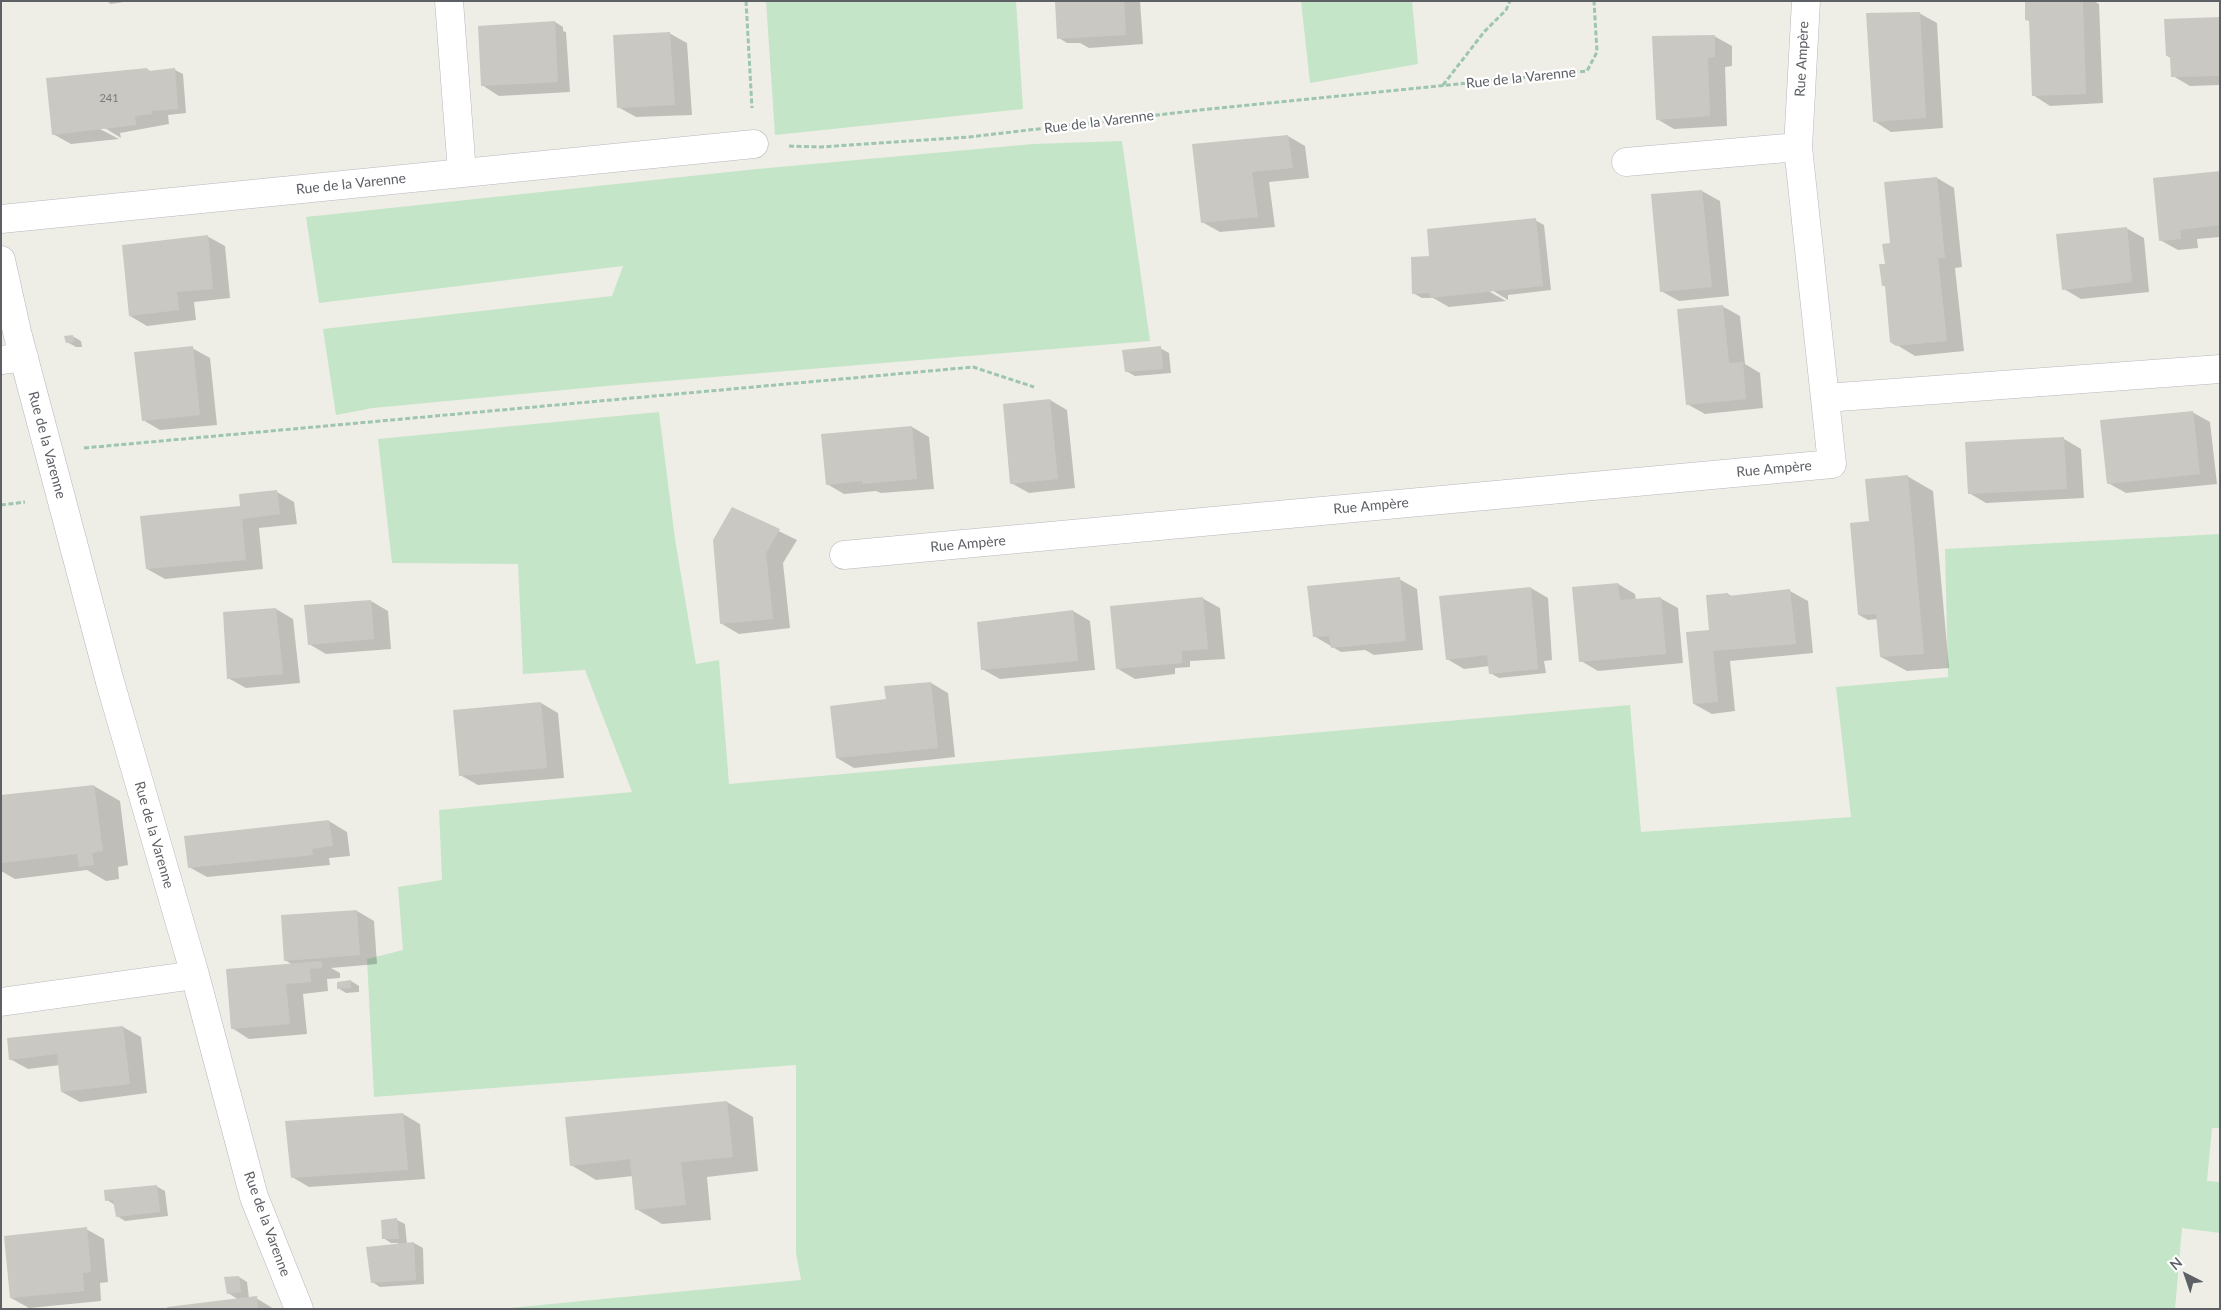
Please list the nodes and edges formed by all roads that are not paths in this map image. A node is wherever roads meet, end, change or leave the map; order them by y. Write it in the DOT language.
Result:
graph roads {
  1 [pos="449,1"];
  2 [pos="1806,1"];
  3 [pos="754,144"];
  4 [pos="1798,147"];
  5 [pos="1626,162"];
  6 [pos="462,173"];
  7 [pos="1,219"];
  8 [pos="1,260"];
  9 [pos="12,359"];
  10 [pos="2220,369"];
  11 [pos="1825,398"];
  12 [pos="844,555"];
  13 [pos="194,975"];
  14 [pos="1,1002"];
  15 [pos="299,1309"];
  1 -- 6 [label="street"];
  2 -- 4 [label="street, Rue Ampère"];
  3 -- 6 [label="street, Rue de la Varenne"];
  4 -- 5 [label="street"];
  4 -- 11 [label="street, Rue Ampère"];
  6 -- 7 [label="street, Rue de la Varenne"];
  8 -- 9 [label="street, Rue de la Varenne"];
  9 -- 13 [label="street, Rue de la Varenne"];
  10 -- 11 [label="street"];
  11 -- 12 [label="street, Rue Ampère"];
  13 -- 14 [label="street"];
  13 -- 15 [label="street, Rue de la Varenne"];
}
